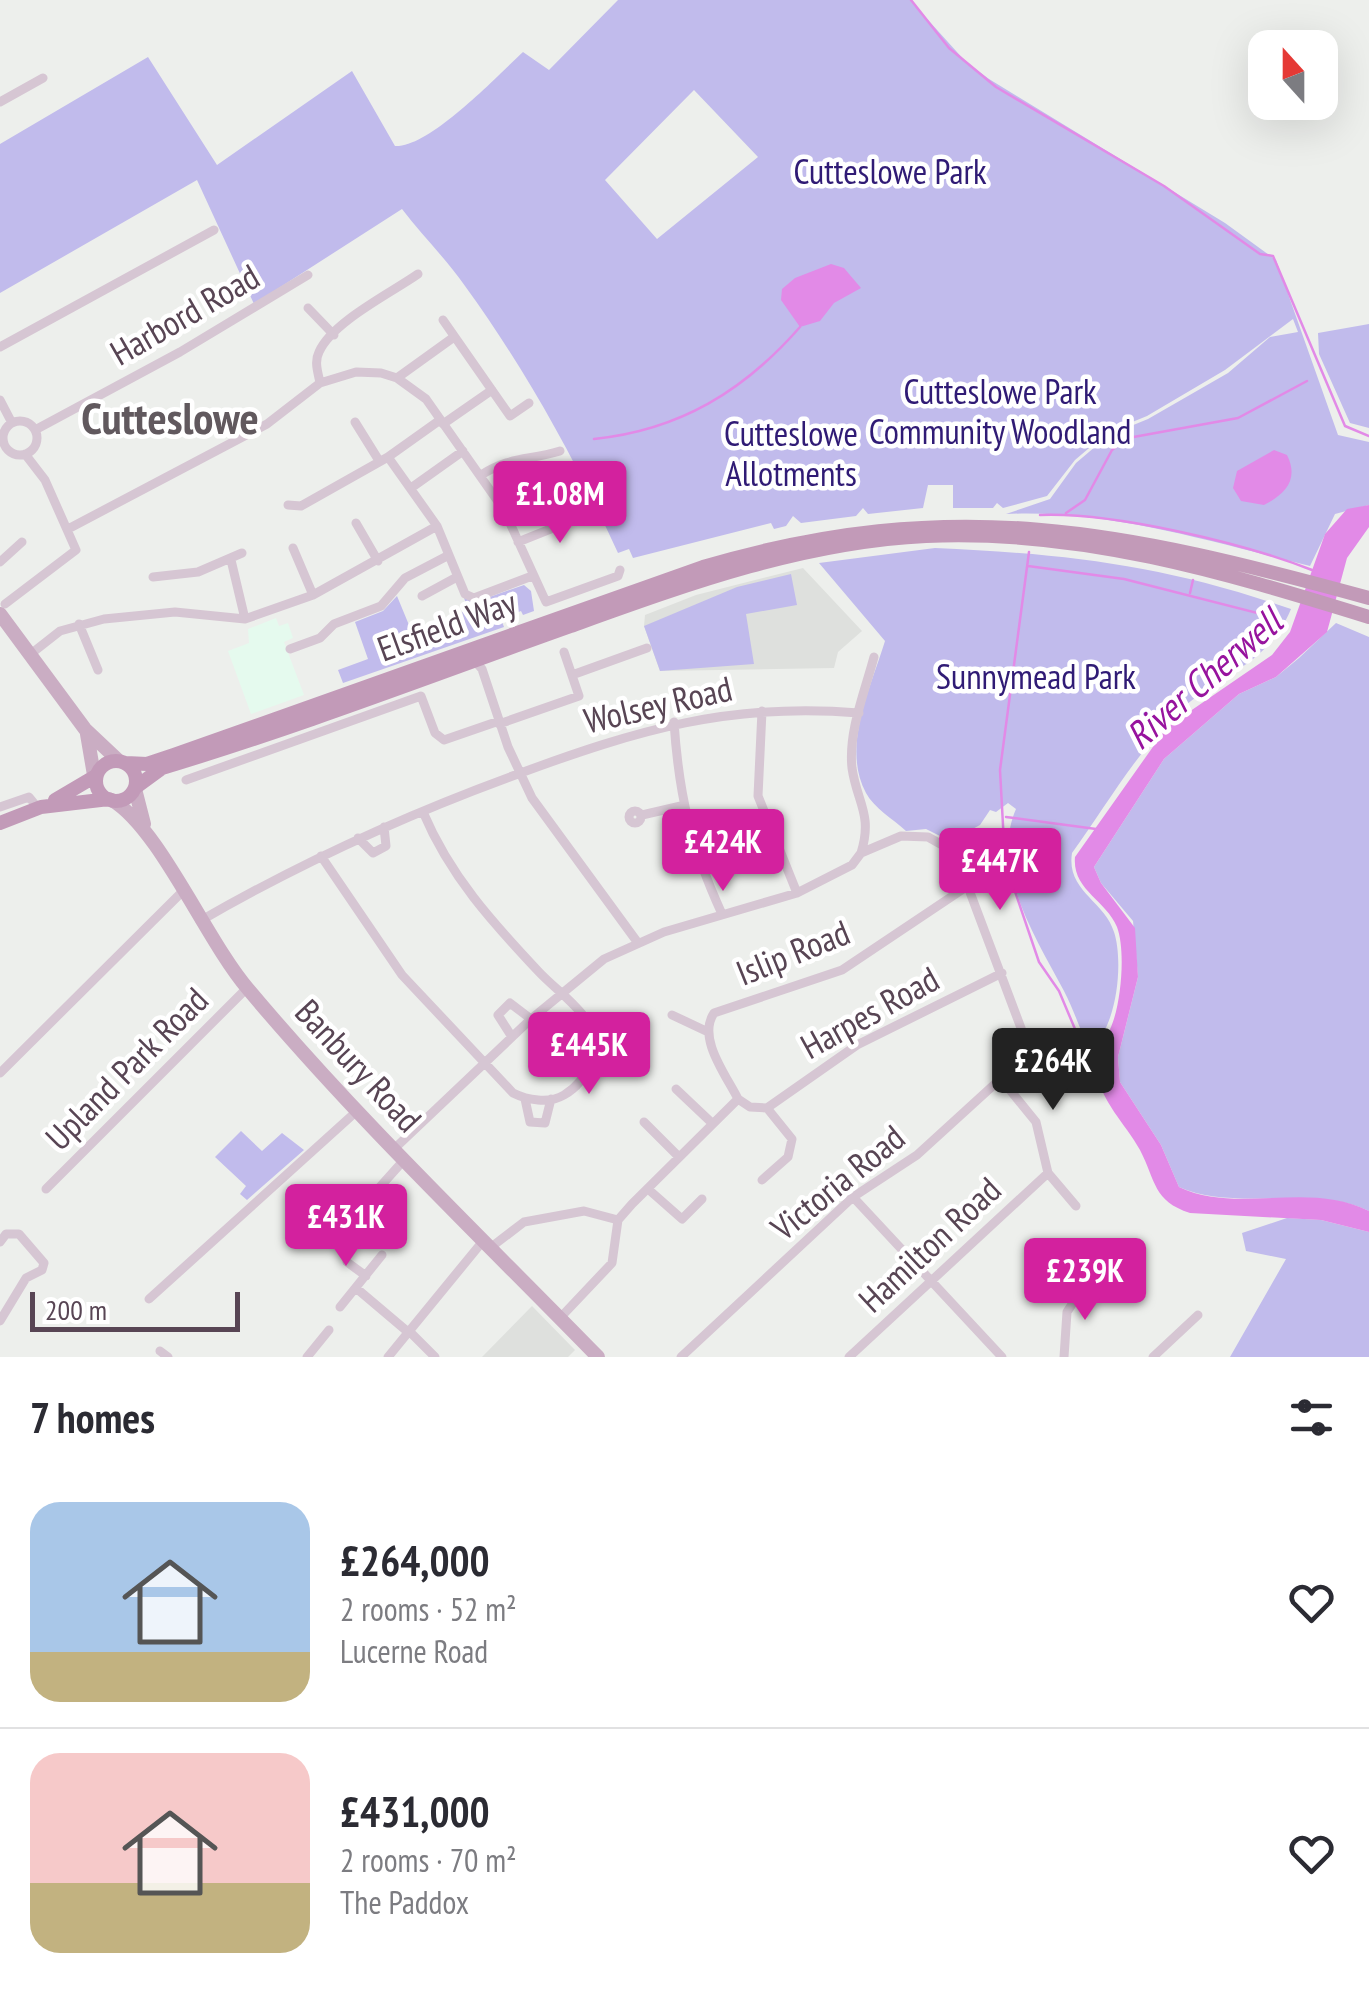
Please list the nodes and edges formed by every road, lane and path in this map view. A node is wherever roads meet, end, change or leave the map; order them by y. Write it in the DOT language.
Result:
graph roads {
  1 [pos="43,78"];
  2 [pos="0,105"];
  3 [pos="1,116"];
  4 [pos="214,230"];
  5 [pos="418,274"];
  6 [pos="308,275"];
  7 [pos="308,308"];
  8 [pos="443,320"];
  9 [pos="334,335"];
  10 [pos="454,337"];
  11 [pos="0,347"];
  12 [pos="398,378"];
  13 [pos="320,383"];
  14 [pos="492,390"];
  15 [pos="0,400"];
  16 [pos="529,403"];
  17 [pos="355,422"];
  18 [pos="441,422"];
  19 [pos="12,423"];
  20 [pos="35,430"];
  21 [pos="2,443"];
  22 [pos="463,451"];
  23 [pos="560,452"];
  24 [pos="25,454"];
  25 [pos="384,458"];
  26 [pos="481,475"];
  27 [pos="411,488"];
  28 [pos="288,506"];
  29 [pos="588,514"];
  30 [pos="356,523"];
  31 [pos="437,526"];
  32 [pos="68,529"];
  33 [pos="22,542"];
  34 [pos="518,542"];
  35 [pos="6,548"];
  36 [pos="293,548"];
  37 [pos="242,552"];
  38 [pos="448,555"];
  39 [pos="231,560"];
  40 [pos="378,561"];
  41 [pos="0,562"];
  42 [pos="620,570"];
  43 [pos="532,576"];
  44 [pos="153,577"];
  45 [pos="457,577"];
  46 [pos="1292,585"];
  47 [pos="313,595"];
  48 [pos="422,596"];
  49 [pos="1369,598"];
  50 [pos="2,609"];
  51 [pos="1369,617"];
  52 [pos="245,619"];
  53 [pos="79,624"];
  54 [pos="646,648"];
  55 [pos="290,649"];
  56 [pos="564,652"];
  57 [pos="32,653"];
  58 [pos="874,657"];
  59 [pos="463,660"];
  60 [pos="98,670"];
  61 [pos="572,675"];
  62 [pos="484,682"];
  63 [pos="762,710"];
  64 [pos="860,714"];
  65 [pos="674,722"];
  66 [pos="499,723"];
  67 [pos="85,729"];
  68 [pos="122,762"];
  69 [pos="519,774"];
  70 [pos="94,776"];
  71 [pos="186,780"];
  72 [pos="136,788"];
  73 [pos="111,800"];
  74 [pos="682,806"];
  75 [pos="0,807"];
  76 [pos="39,808"];
  77 [pos="422,812"];
  78 [pos="642,815"];
  79 [pos="0,823"];
  80 [pos="384,827"];
  81 [pos="147,834"];
  82 [pos="358,838"];
  83 [pos="861,853"];
  84 [pos="321,856"];
  85 [pos="969,885"];
  86 [pos="182,892"];
  87 [pos="797,893"];
  88 [pos="722,914"];
  89 [pos="200,922"];
  90 [pos="638,943"];
  91 [pos="1002,972"];
  92 [pos="246,988"];
  93 [pos="561,994"];
  94 [pos="672,1015"];
  95 [pos="531,1019"];
  96 [pos="706,1031"];
  97 [pos="592,1033"];
  98 [pos="512,1037"];
  99 [pos="593,1058"];
  100 [pos="484,1064"];
  101 [pos="0,1073"];
  102 [pos="1001,1079"];
  103 [pos="676,1089"];
  104 [pos="524,1099"];
  105 [pos="551,1099"];
  106 [pos="738,1099"];
  107 [pos="768,1108"];
  108 [pos="358,1110"];
  109 [pos="644,1122"];
  110 [pos="713,1124"];
  111 [pos="399,1154"];
  112 [pos="679,1157"];
  113 [pos="1048,1173"];
  114 [pos="762,1180"];
  115 [pos="46,1188"];
  116 [pos="648,1189"];
  117 [pos="853,1197"];
  118 [pos="702,1199"];
  119 [pos="1076,1206"];
  120 [pos="353,1217"];
  121 [pos="618,1220"];
  122 [pos="0,1242"];
  123 [pos="487,1244"];
  124 [pos="382,1255"];
  125 [pos="348,1262"];
  126 [pos="366,1276"];
  127 [pos="1091,1276"];
  128 [pos="931,1281"];
  129 [pos="356,1288"];
  130 [pos="149,1299"];
  131 [pos="340,1307"];
  132 [pos="1198,1315"];
  133 [pos="560,1318"];
  134 [pos="0,1320"];
  135 [pos="329,1330"];
  136 [pos="408,1332"];
  137 [pos="1000,1356"];
  138 [pos="307,1357"];
  139 [pos="388,1357"];
  140 [pos="434,1357"];
  141 [pos="598,1357"];
  142 [pos="681,1357"];
  143 [pos="849,1357"];
  144 [pos="1064,1357"];
  145 [pos="1153,1357"];
  1 -- 2 [label="street"];
  2 -- 3 [label="street"];
  4 -- 11 [label="street"];
  5 -- 9 [label="street"];
  6 -- 20 [label="street, Harbord Road"];
  7 -- 9 [label="street"];
  8 -- 10 [label="street"];
  9 -- 13 [label="street"];
  10 -- 12 [label="street"];
  10 -- 14 [label="street"];
  12 -- 13 [label="street"];
  12 -- 18 [label="street"];
  13 -- 32 [label="street"];
  14 -- 16 [label="street"];
  14 -- 18 [label="street"];
  15 -- 19 [label="street"];
  17 -- 25 [label="street"];
  18 -- 22 [label="street"];
  18 -- 25 [label="street"];
  19 -- 20 [label="street"];
  19 -- 21 [label="street"];
  20 -- 24 [label="street"];
  21 -- 24 [label="street"];
  22 -- 26 [label="street"];
  22 -- 27 [label="street"];
  23 -- 26 [label="street"];
  24 -- 32 [label="street"];
  25 -- 27 [label="street"];
  25 -- 28 [label="street"];
  26 -- 34 [label="street"];
  27 -- 31 [label="street"];
  29 -- 34 [label="street"];
  30 -- 40 [label="street"];
  31 -- 38 [label="street"];
  31 -- 40 [label="street"];
  32 -- 50 [label="street"];
  33 -- 35 [label="street"];
  34 -- 43 [label="street"];
  35 -- 41 [label="street"];
  36 -- 47 [label="street"];
  37 -- 39 [label="street"];
  38 -- 45 [label="street"];
  38 -- 55 [label="street"];
  39 -- 44 [label="street"];
  39 -- 52 [label="street"];
  40 -- 47 [label="street"];
  42 -- 43 [label="street"];
  43 -- 45 [label="street"];
  45 -- 48 [label="street"];
  46 -- 49 [label="highway"];
  46 -- 51 [label="highway"];
  46 -- 59 [label="highway, Elsfield Way"];
  47 -- 52 [label="street"];
  50 -- 57 [label="main road"];
  52 -- 53 [label="street"];
  53 -- 57 [label="street"];
  53 -- 60 [label="street"];
  54 -- 61 [label="street"];
  56 -- 61 [label="street"];
  57 -- 67 [label="main road"];
  58 -- 64 [label="street"];
  59 -- 62 [label="street"];
  59 -- 62 [label="street"];
  59 -- 68 [label="highway, Elsfield Way"];
  59 -- 72 [label="highway, Elsfield Way"];
  61 -- 66 [label="street"];
  62 -- 66 [label="street"];
  63 -- 64 [label="street, Wolsey Road"];
  63 -- 65 [label="street, Wolsey Road"];
  63 -- 87 [label="street"];
  64 -- 83 [label="street"];
  65 -- 69 [label="street, Wolsey Road"];
  65 -- 74 [label="street"];
  66 -- 69 [label="street"];
  66 -- 71 [label="street"];
  67 -- 68 [label="main road"];
  67 -- 70 [label="main road"];
  68 -- 70 [label="highway"];
  68 -- 72 [label="highway"];
  69 -- 77 [label="street, Wolsey Road"];
  69 -- 90 [label="street"];
  70 -- 73 [label="highway"];
  70 -- 76 [label="highway"];
  72 -- 73 [label="highway"];
  72 -- 81 [label="main road, Banbury Road"];
  73 -- 76 [label="highway"];
  73 -- 81 [label="main road, Banbury Road"];
  74 -- 78 [label="street"];
  74 -- 88 [label="street"];
  75 -- 76 [label="street"];
  76 -- 79 [label="highway"];
  77 -- 80 [label="street, Wolsey Road"];
  77 -- 93 [label="street"];
  80 -- 82 [label="street"];
  80 -- 82 [label="street"];
  81 -- 86 [label="main road, Banbury Road"];
  82 -- 84 [label="street"];
  83 -- 85 [label="street"];
  83 -- 87 [label="street"];
  84 -- 89 [label="street"];
  84 -- 100 [label="street"];
  85 -- 91 [label="street"];
  85 -- 96 [label="street, Islip Road"];
  86 -- 89 [label="main road, Banbury Road"];
  86 -- 101 [label="street"];
  87 -- 88 [label="street"];
  88 -- 90 [label="street"];
  89 -- 92 [label="main road, Banbury Road"];
  90 -- 93 [label="street"];
  91 -- 102 [label="street, Victoria Road"];
  91 -- 107 [label="street, Harpes Road"];
  92 -- 108 [label="main road, Banbury Road"];
  92 -- 115 [label="street, Upland Park Road"];
  93 -- 95 [label="street"];
  93 -- 97 [label="street"];
  94 -- 96 [label="street"];
  95 -- 98 [label="street"];
  95 -- 98 [label="street"];
  96 -- 106 [label="street"];
  97 -- 99 [label="street"];
  97 -- 99 [label="street"];
  98 -- 100 [label="street"];
  99 -- 105 [label="street"];
  100 -- 104 [label="street"];
  100 -- 111 [label="street"];
  102 -- 113 [label="street"];
  102 -- 117 [label="street, Victoria Road"];
  103 -- 110 [label="street"];
  104 -- 105 [label="street"];
  104 -- 105 [label="street"];
  106 -- 107 [label="street"];
  106 -- 110 [label="street"];
  107 -- 114 [label="street"];
  108 -- 111 [label="main road, Banbury Road"];
  108 -- 130 [label="street"];
  109 -- 112 [label="street"];
  110 -- 112 [label="street"];
  111 -- 120 [label="street"];
  111 -- 123 [label="main road, Banbury Road"];
  112 -- 116 [label="street"];
  113 -- 119 [label="street"];
  113 -- 128 [label="street, Hamilton Road"];
  116 -- 118 [label="street"];
  116 -- 121 [label="street"];
  117 -- 128 [label="street"];
  117 -- 142 [label="street, Victoria Road"];
  121 -- 123 [label="street"];
  121 -- 133 [label="street"];
  122 -- 134 [label="street"];
  123 -- 133 [label="main road, Banbury Road"];
  123 -- 136 [label="street"];
  124 -- 126 [label="street"];
  125 -- 126 [label="street"];
  126 -- 129 [label="street"];
  127 -- 144 [label="street"];
  128 -- 137 [label="street"];
  128 -- 143 [label="street, Hamilton Road"];
  129 -- 131 [label="street"];
  129 -- 136 [label="street"];
  132 -- 145 [label="street"];
  133 -- 141 [label="main road, Banbury Road"];
  135 -- 138 [label="street"];
  136 -- 139 [label="street"];
  136 -- 140 [label="street"];
}
